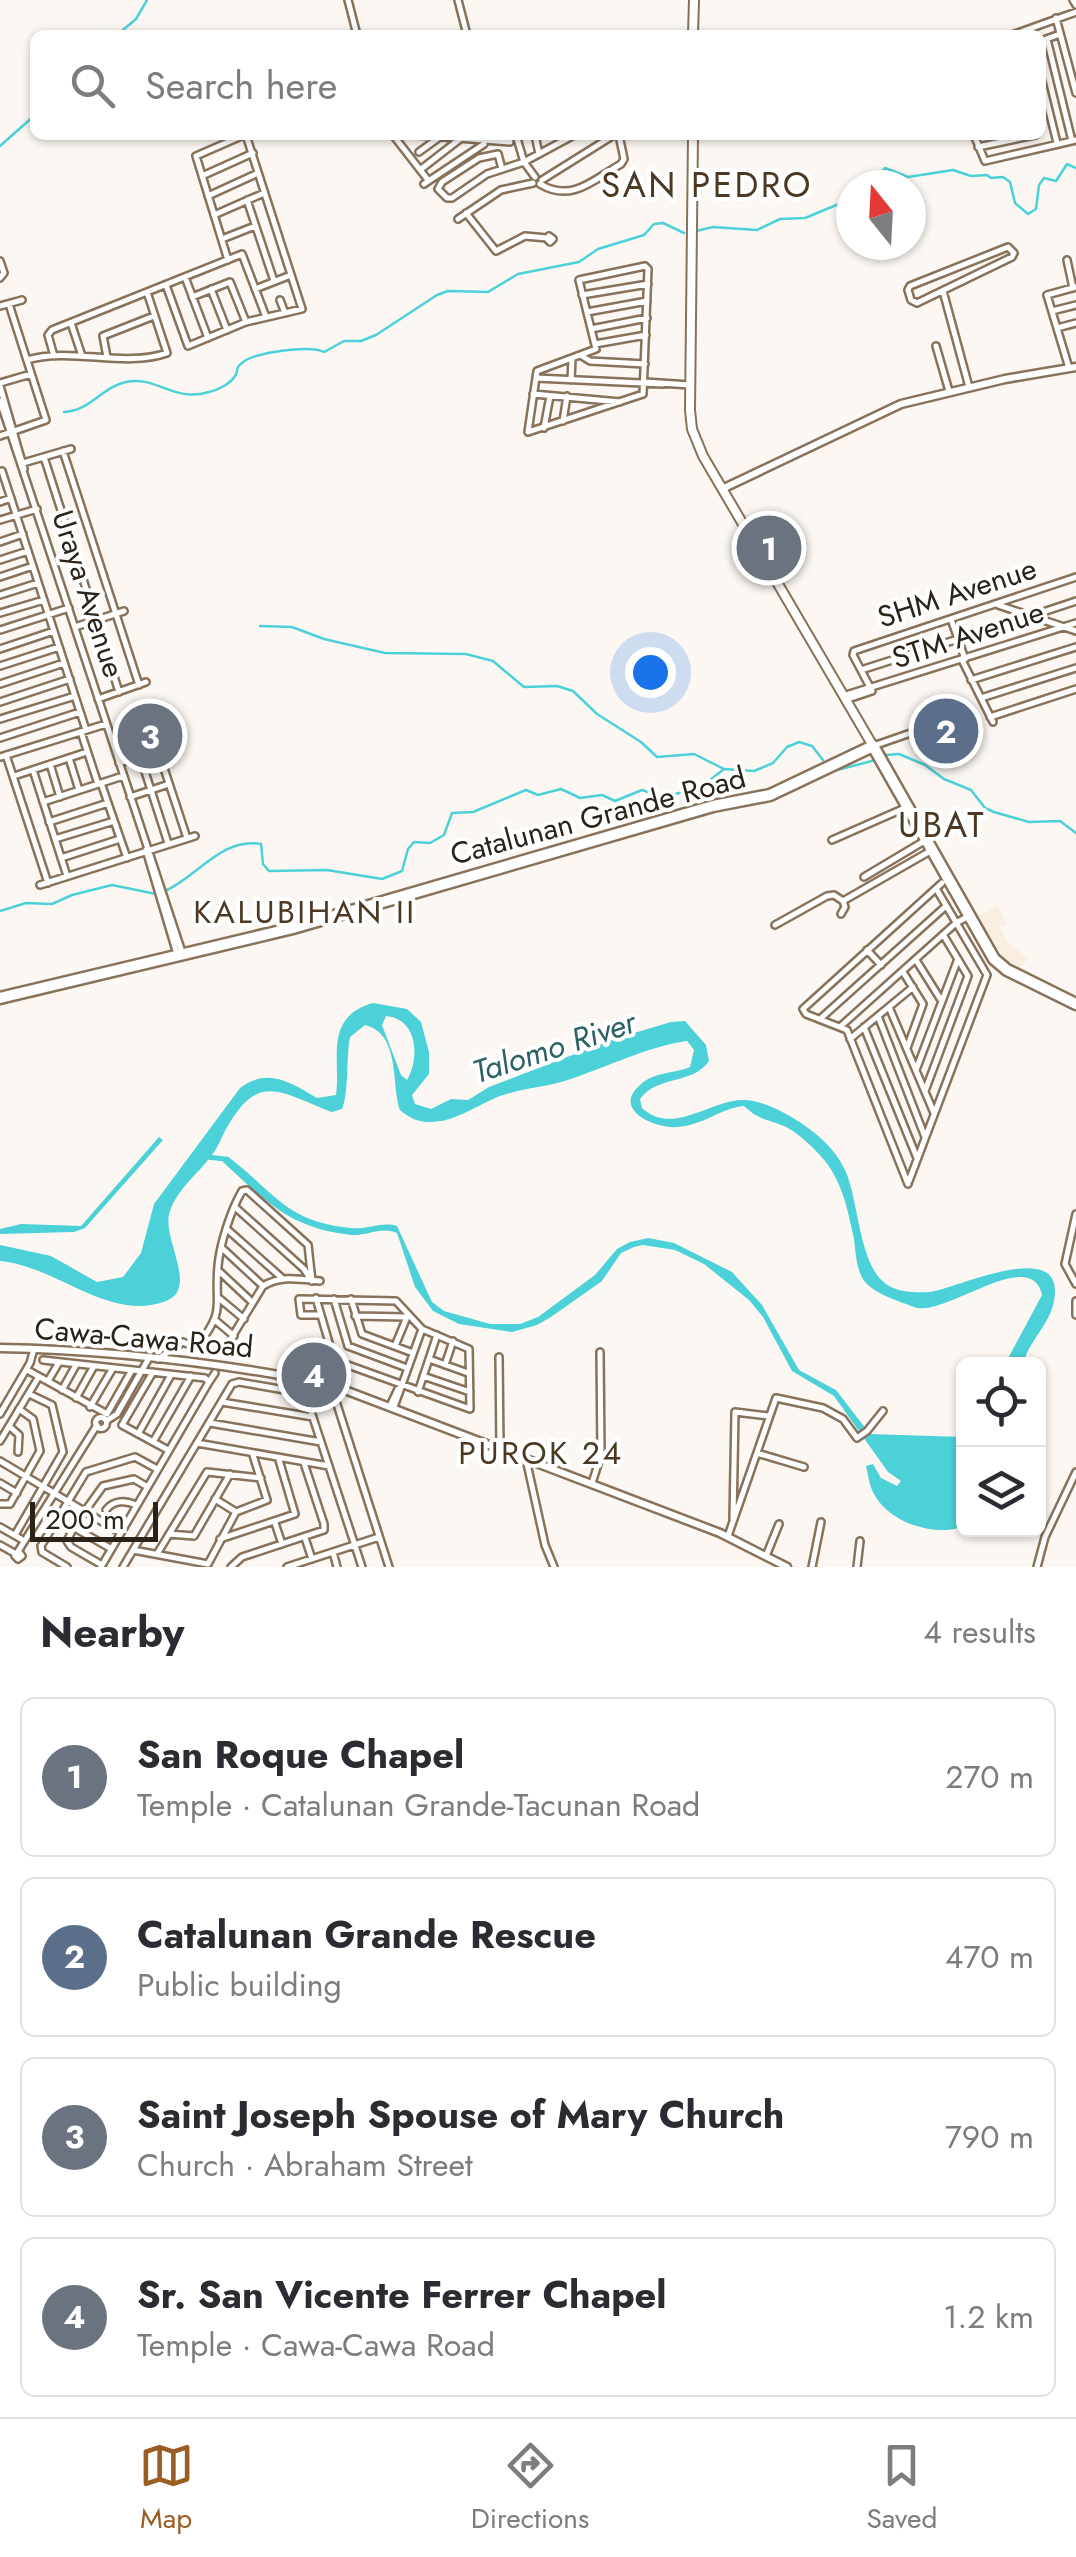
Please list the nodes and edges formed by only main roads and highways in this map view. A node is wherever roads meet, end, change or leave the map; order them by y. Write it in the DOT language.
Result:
graph roads {
  1 [pos="694,0"];
  2 [pos="694,30"];
  3 [pos="693,140"];
  4 [pos="873,746"];
  5 [pos="0,998"];
  6 [pos="1076,1004"];
  1 -- 2 [label="main road"];
  3 -- 4 [label="main road"];
  4 -- 5 [label="main road, Catalunan Grande Road"];
  4 -- 6 [label="main road"];
}
